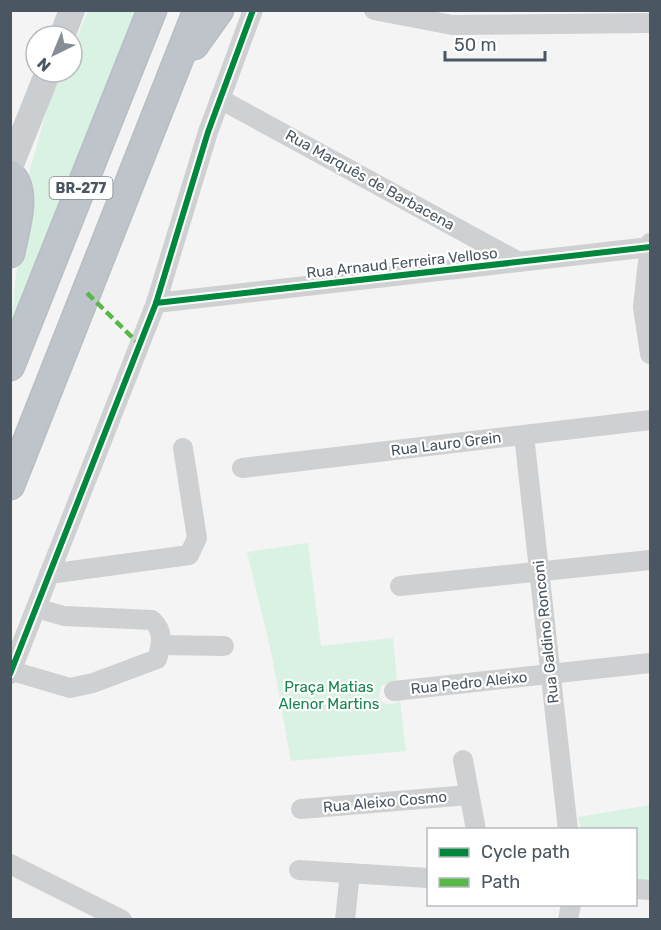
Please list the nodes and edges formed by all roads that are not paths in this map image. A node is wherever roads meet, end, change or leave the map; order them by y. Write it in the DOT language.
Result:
graph roads {
  1 [pos="72,10"];
  2 [pos="152,10"];
  3 [pos="198,10"];
  4 [pos="219,10"];
  5 [pos="253,10"];
  6 [pos="382,12"];
  7 [pos="505,18"];
  8 [pos="651,23"];
  9 [pos="66,24"];
  10 [pos="169,82"];
  11 [pos="43,84"];
  12 [pos="220,99"];
  13 [pos="10,167"];
  14 [pos="10,175"];
  15 [pos="650,246"];
  16 [pos="10,253"];
  17 [pos="519,262"];
  18 [pos="156,303"];
  19 [pos="651,354"];
  20 [pos="10,366"];
  21 [pos="651,420"];
  22 [pos="524,435"];
  23 [pos="183,448"];
  24 [pos="242,468"];
  25 [pos="10,485"];
  26 [pos="651,560"];
  27 [pos="539,571"];
  28 [pos="50,574"];
  29 [pos="400,586"];
  30 [pos="36,608"];
  31 [pos="162,645"];
  32 [pos="224,646"];
  33 [pos="651,663"];
  34 [pos="11,672"];
  35 [pos="551,674"];
  36 [pos="394,691"];
  37 [pos="463,760"];
  38 [pos="469,795"];
  39 [pos="301,809"];
  40 [pos="476,828"];
  41 [pos="568,828"];
  42 [pos="10,864"];
  43 [pos="299,870"];
  44 [pos="350,873"];
  45 [pos="427,878"];
  46 [pos="122,920"];
  47 [pos="345,920"];
  1 -- 9 [label="main road"];
  2 -- 20 [label="highway, BR-277"];
  3 -- 10 [label="highway, BR-277"];
  4 -- 10 [label="highway"];
  5 -- 12 [label="street"];
  6 -- 7 [label="street"];
  7 -- 8 [label="street"];
  10 -- 25 [label="highway, BR-277"];
  11 -- 13 [label="main road"];
  12 -- 17 [label="street, Rua Marquês de Barbacena"];
  12 -- 18 [label="street"];
  14 -- 16 [label="highway"];
  15 -- 17 [label="street, Rua Arnaud Ferreira Velloso"];
  15 -- 19 [label="street"];
  17 -- 18 [label="street, Rua Arnaud Ferreira Velloso"];
  18 -- 28 [label="street"];
  21 -- 22 [label="street, Rua Lauro Grein"];
  22 -- 24 [label="street, Rua Lauro Grein"];
  22 -- 27 [label="street, Rua Galdino Ronconi"];
  23 -- 28 [label="street"];
  26 -- 27 [label="street"];
  27 -- 29 [label="street"];
  27 -- 35 [label="street, Rua Galdino Ronconi"];
  28 -- 30 [label="street"];
  30 -- 31 [label="street"];
  30 -- 34 [label="street"];
  31 -- 32 [label="street"];
  31 -- 34 [label="street"];
  33 -- 35 [label="street, Rua Pedro Aleixo"];
  35 -- 36 [label="street, Rua Pedro Aleixo"];
  35 -- 41 [label="street, Rua Galdino Ronconi"];
  37 -- 38 [label="street"];
  38 -- 39 [label="street, Rua Aleixo Cosmo"];
  38 -- 40 [label="street"];
  42 -- 46 [label="street"];
  43 -- 44 [label="street"];
  44 -- 45 [label="street"];
  44 -- 47 [label="street"];
}
